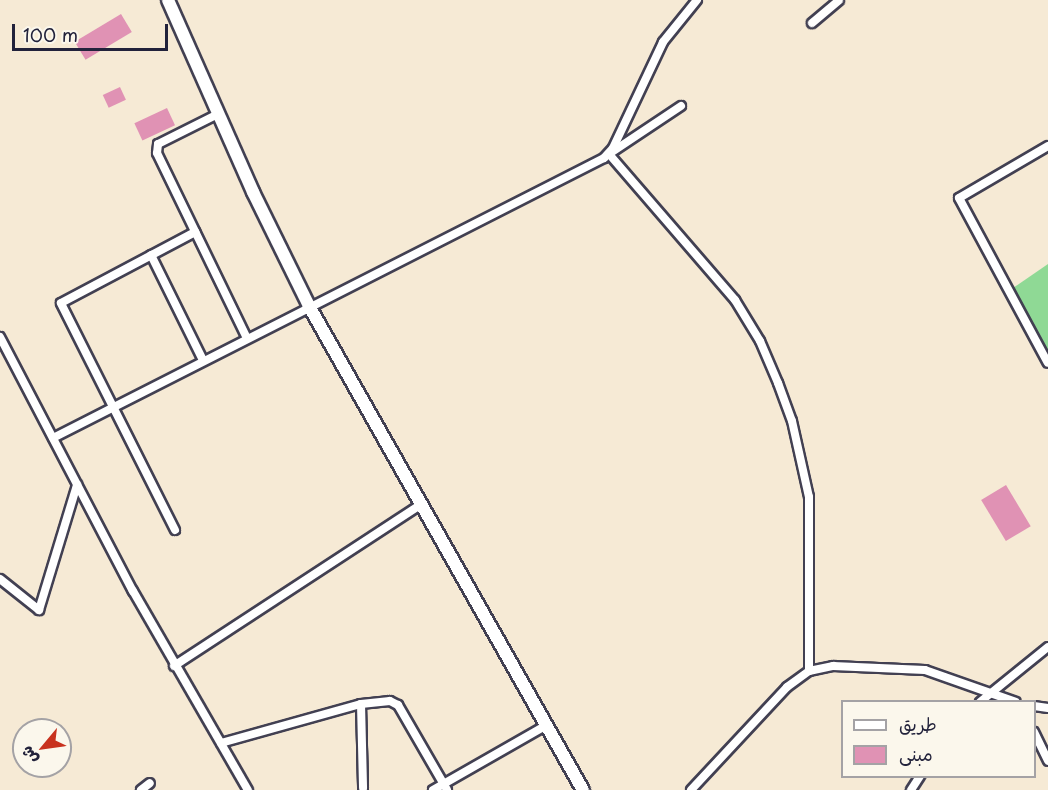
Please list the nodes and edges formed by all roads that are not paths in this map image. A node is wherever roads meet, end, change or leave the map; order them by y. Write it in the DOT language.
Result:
graph roads {
  1 [pos="168,0"];
  2 [pos="697,0"];
  3 [pos="839,0"];
  4 [pos="813,23"];
  5 [pos="681,106"];
  6 [pos="218,114"];
  7 [pos="1048,146"];
  8 [pos="609,154"];
  9 [pos="195,232"];
  10 [pos="151,255"];
  11 [pos="309,306"];
  12 [pos="0,337"];
  13 [pos="247,338"];
  14 [pos="203,360"];
  15 [pos="1048,363"];
  16 [pos="112,407"];
  17 [pos="52,438"];
  18 [pos="77,485"];
  19 [pos="420,505"];
  20 [pos="175,530"];
  21 [pos="0,579"];
  22 [pos="1048,647"];
  23 [pos="174,666"];
  24 [pos="809,671"];
  25 [pos="993,692"];
  26 [pos="983,700"];
  27 [pos="1011,700"];
  28 [pos="361,704"];
  29 [pos="547,725"];
  30 [pos="1036,734"];
  31 [pos="221,744"];
  32 [pos="1048,761"];
  33 [pos="150,783"];
  34 [pos="446,787"];
  35 [pos="363,789"];
  36 [pos="141,790"];
  37 [pos="248,790"];
  38 [pos="434,790"];
  39 [pos="583,790"];
  40 [pos="691,790"];
  1 -- 6 [label="main road"];
  2 -- 8 [label="street"];
  3 -- 4 [label="street"];
  5 -- 8 [label="street"];
  6 -- 9 [label="street"];
  6 -- 11 [label="main road"];
  7 -- 15 [label="street"];
  8 -- 11 [label="street"];
  8 -- 24 [label="street"];
  9 -- 10 [label="street"];
  9 -- 13 [label="street"];
  10 -- 14 [label="street"];
  10 -- 16 [label="street"];
  11 -- 13 [label="street"];
  11 -- 19 [label="main road"];
  12 -- 17 [label="street"];
  13 -- 14 [label="street"];
  14 -- 16 [label="street"];
  16 -- 17 [label="street"];
  16 -- 20 [label="street"];
  17 -- 18 [label="street"];
  18 -- 21 [label="street"];
  18 -- 23 [label="street"];
  19 -- 23 [label="street"];
  19 -- 29 [label="main road"];
  22 -- 25 [label="street"];
  23 -- 31 [label="street"];
  24 -- 25 [label="street"];
  24 -- 40 [label="street"];
  25 -- 26 [label="street"];
  25 -- 27 [label="street"];
  28 -- 31 [label="street"];
  28 -- 34 [label="street"];
  28 -- 35 [label="street"];
  29 -- 34 [label="street"];
  29 -- 39 [label="main road"];
  30 -- 32 [label="street"];
  31 -- 37 [label="street"];
  33 -- 36 [label="street"];
  34 -- 38 [label="street"];
}
